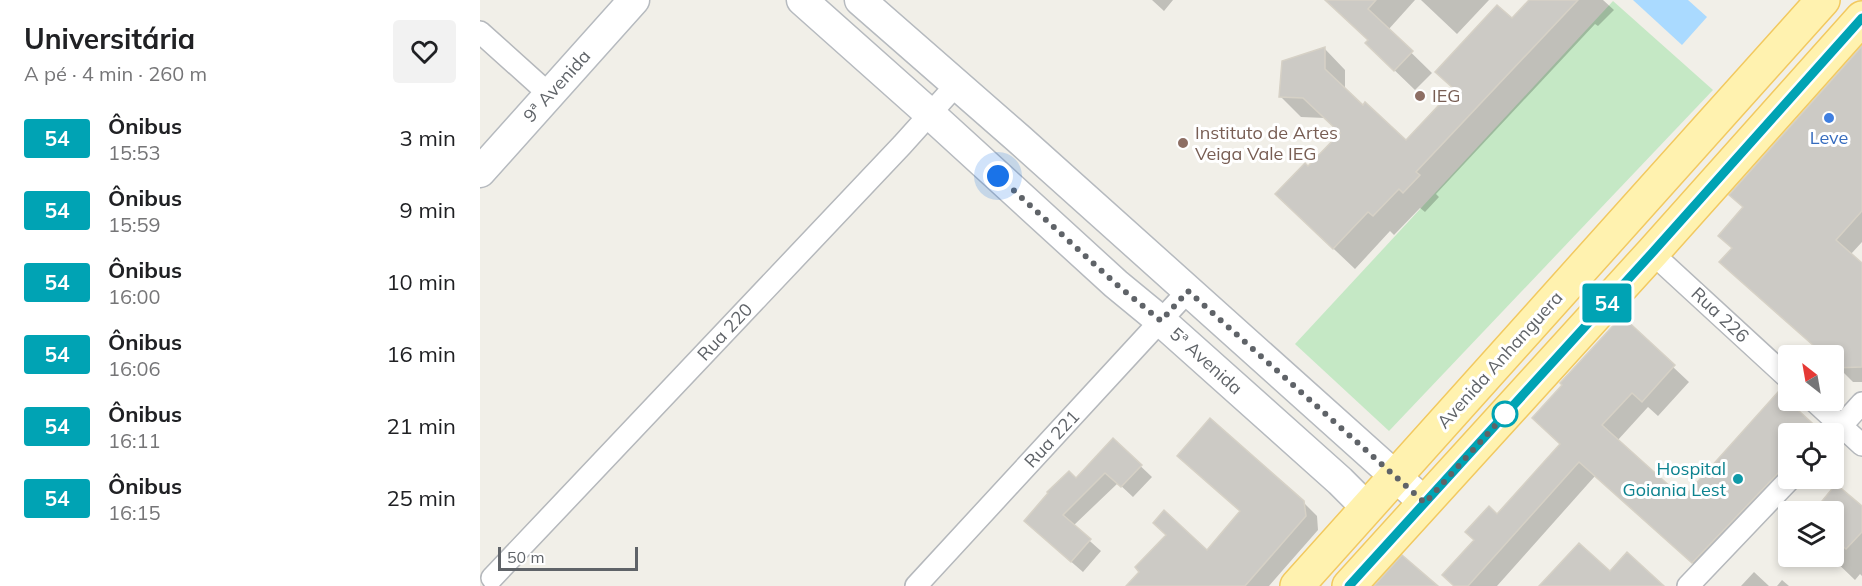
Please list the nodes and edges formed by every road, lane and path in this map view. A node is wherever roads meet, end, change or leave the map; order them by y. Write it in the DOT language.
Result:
graph roads {
  1 [pos="634,0"];
  2 [pos="802,0"];
  3 [pos="860,0"];
  4 [pos="1823,0"];
  5 [pos="1862,18"];
  6 [pos="480,32"];
  7 [pos="956,85"];
  8 [pos="550,95"];
  9 [pos="930,114"];
  10 [pos="480,172"];
  11 [pos="1652,253"];
  12 [pos="1188,291"];
  13 [pos="1161,321"];
  14 [pos="1778,369"];
  15 [pos="1862,403"];
  16 [pos="1822,411"];
  17 [pos="1831,423"];
  18 [pos="1843,423"];
  19 [pos="1844,434"];
  20 [pos="1862,445"];
  21 [pos="1396,476"];
  22 [pos="1781,489"];
  23 [pos="1425,503"];
  24 [pos="1366,507"];
  25 [pos="491,577"];
  26 [pos="916,586"];
  27 [pos="1297,586"];
  28 [pos="1349,586"];
  29 [pos="1688,586"];
  1 -- 8 [label="main road, 9ª Avenida"];
  2 -- 9 [label="main road, 5ª Avenida"];
  3 -- 7 [label="main road"];
  4 -- 21 [label="main road, Avenida Anhanguera"];
  5 -- 11 [label="main road"];
  6 -- 8 [label="street"];
  7 -- 9 [label="street, Rua 220"];
  7 -- 12 [label="main road"];
  8 -- 10 [label="main road, 9ª Avenida"];
  9 -- 13 [label="main road, 5ª Avenida"];
  9 -- 25 [label="street, Rua 220"];
  11 -- 14 [label="street, Rua 226"];
  11 -- 23 [label="main road"];
  12 -- 13 [label="street, Rua 221"];
  12 -- 21 [label="main road"];
  13 -- 24 [label="main road, 5ª Avenida"];
  13 -- 26 [label="street, Rua 221"];
  15 -- 18 [label="street"];
  16 -- 17 [label="street"];
  19 -- 20 [label="street"];
  21 -- 23 [label="main road"];
  21 -- 24 [label="main road, Avenida Anhanguera"];
  22 -- 29 [label="street"];
  23 -- 28 [label="main road"];
  24 -- 27 [label="main road, Avenida Anhanguera"];
}
